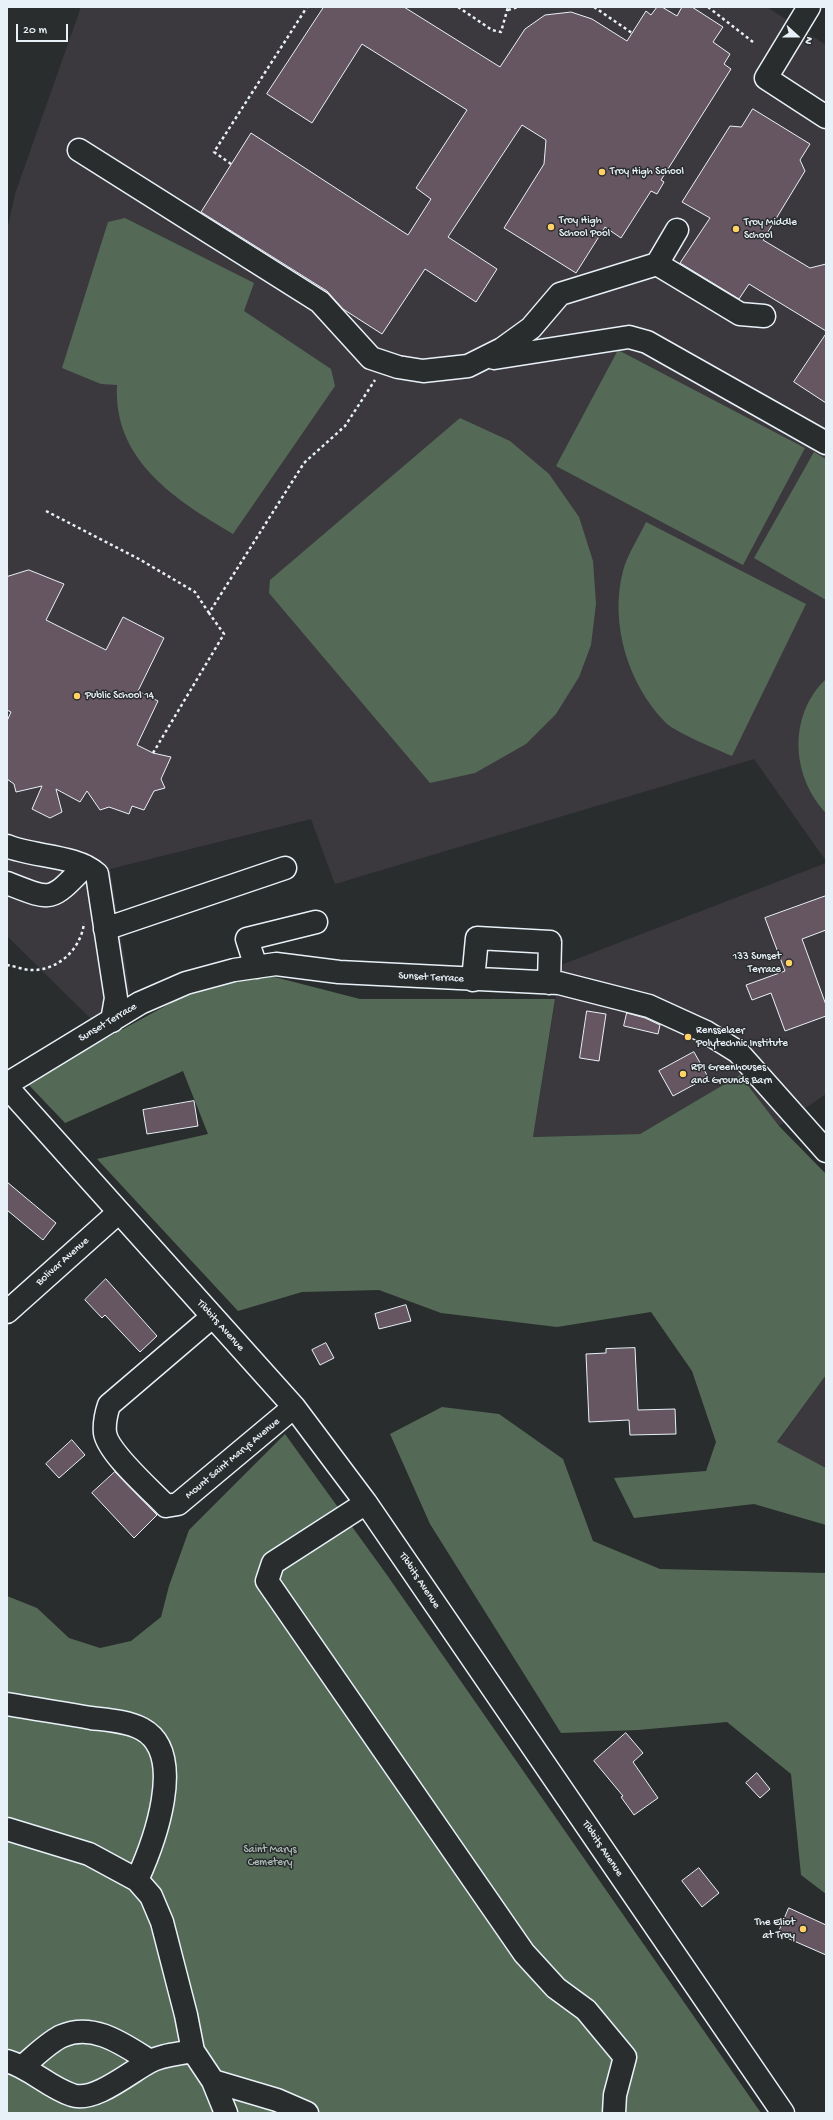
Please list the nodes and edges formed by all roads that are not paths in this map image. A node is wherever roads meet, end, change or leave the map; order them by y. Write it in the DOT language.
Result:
graph roads {
  1 [pos="809,7"];
  2 [pos="820,7"];
  3 [pos="826,11"];
  4 [pos="826,117"];
  5 [pos="79,150"];
  6 [pos="677,230"];
  7 [pos="657,264"];
  8 [pos="764,316"];
  9 [pos="481,360"];
  10 [pos="826,443"];
  11 [pos="7,846"];
  12 [pos="85,866"];
  13 [pos="285,868"];
  14 [pos="7,883"];
  15 [pos="316,922"];
  16 [pos="105,929"];
  17 [pos="256,966"];
  18 [pos="473,980"];
  19 [pos="549,983"];
  20 [pos="112,1021"];
  21 [pos="7,1086"];
  22 [pos="826,1151"];
  23 [pos="119,1212"];
  24 [pos="7,1312"];
  25 [pos="212,1317"];
  26 [pos="294,1407"];
  27 [pos="366,1503"];
  28 [pos="7,1704"];
  29 [pos="7,1829"];
  30 [pos="137,1880"];
  31 [pos="193,2050"];
  32 [pos="150,2061"];
  33 [pos="15,2064"];
  34 [pos="213,2081"];
  35 [pos="226,2113"];
  36 [pos="307,2113"];
  37 [pos="614,2113"];
  38 [pos="783,2113"];
  1 -- 4 [label="street"];
  2 -- 3 [label="street"];
  5 -- 9 [label="street"];
  6 -- 7 [label="street"];
  7 -- 8 [label="street"];
  7 -- 9 [label="street"];
  9 -- 10 [label="street"];
  11 -- 12 [label="street"];
  12 -- 14 [label="street"];
  12 -- 16 [label="street"];
  13 -- 16 [label="street"];
  15 -- 17 [label="street"];
  16 -- 20 [label="street"];
  17 -- 18 [label="street, Sunset Terrace"];
  17 -- 20 [label="street, Sunset Terrace"];
  18 -- 19 [label="street, Sunset Terrace"];
  18 -- 19 [label="street"];
  19 -- 22 [label="street, Sunset Terrace"];
  20 -- 21 [label="street, Sunset Terrace"];
  21 -- 23 [label="street, Tibbits Avenue"];
  23 -- 24 [label="street, Bolivar Avenue"];
  23 -- 25 [label="street, Tibbits Avenue"];
  25 -- 26 [label="street, Tibbits Avenue"];
  25 -- 26 [label="street, Mount Saint Marys Avenue"];
  26 -- 27 [label="street, Tibbits Avenue"];
  27 -- 37 [label="street"];
  27 -- 38 [label="street, Tibbits Avenue"];
  28 -- 30 [label="street"];
  29 -- 30 [label="street"];
  30 -- 31 [label="street"];
  31 -- 32 [label="street"];
  31 -- 34 [label="street"];
  32 -- 33 [label="street"];
  32 -- 33 [label="street"];
  34 -- 35 [label="street"];
  34 -- 36 [label="street"];
}
